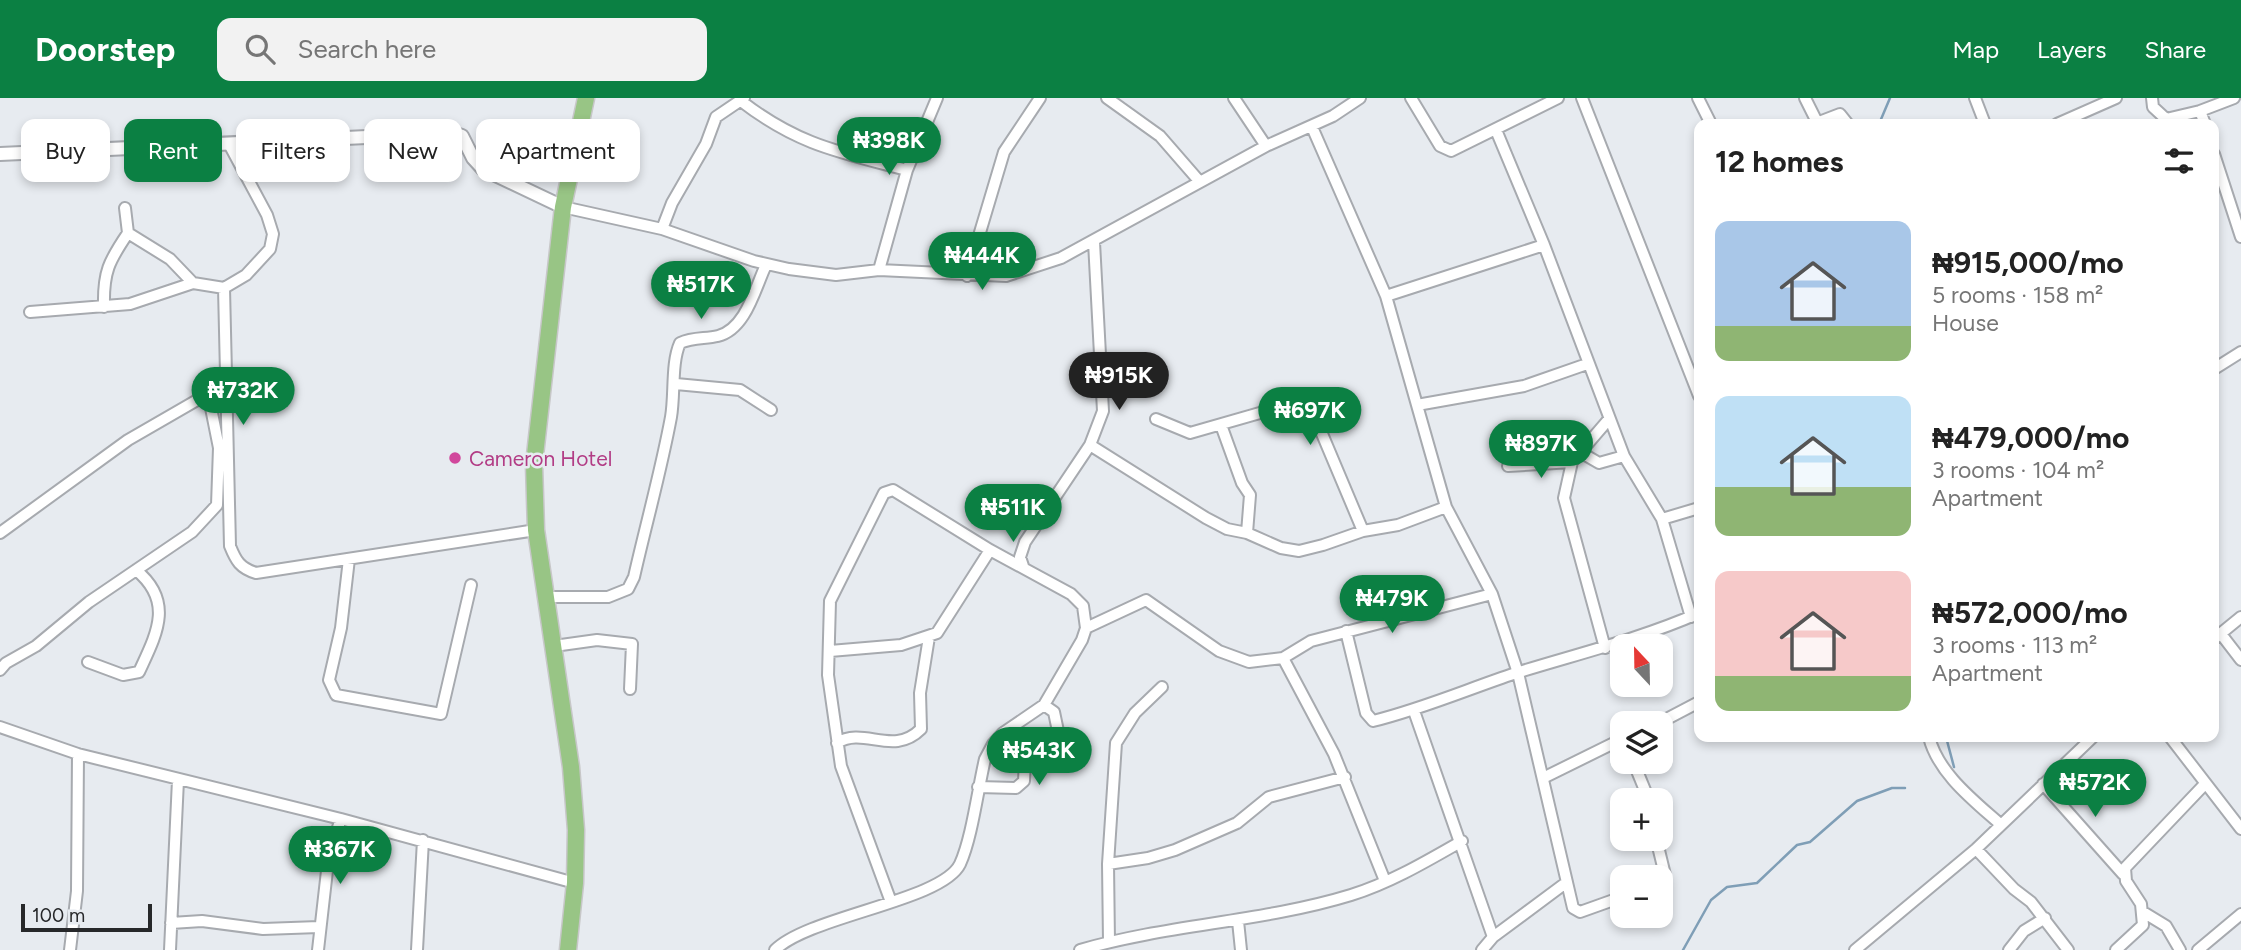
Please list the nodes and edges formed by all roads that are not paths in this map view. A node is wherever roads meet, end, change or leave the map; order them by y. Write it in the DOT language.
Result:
graph roads {
  1 [pos="586,98"];
  2 [pos="937,98"];
  3 [pos="1040,98"];
  4 [pos="1107,98"];
  5 [pos="1234,98"];
  6 [pos="1411,98"];
  7 [pos="1558,98"];
  8 [pos="1582,98"];
  9 [pos="1698,98"];
  10 [pos="1805,98"];
  11 [pos="1975,98"];
  12 [pos="2116,98"];
  13 [pos="2152,98"];
  14 [pos="2234,98"];
  15 [pos="743,99"];
  16 [pos="1353,100"];
  17 [pos="2200,111"];
  18 [pos="1708,119"];
  19 [pos="1814,119"];
  20 [pos="1827,119"];
  21 [pos="1844,119"];
  22 [pos="1983,119"];
  23 [pos="2068,119"];
  24 [pos="2203,119"];
  25 [pos="1312,127"];
  26 [pos="1496,130"];
  27 [pos="230,146"];
  28 [pos="1266,146"];
  29 [pos="0,155"];
  30 [pos="2219,166"];
  31 [pos="907,170"];
  32 [pos="1200,182"];
  33 [pos="563,207"];
  34 [pos="125,208"];
  35 [pos="2236,209"];
  36 [pos="662,229"];
  37 [pos="128,233"];
  38 [pos="2241,237"];
  39 [pos="1094,242"];
  40 [pos="1544,245"];
  41 [pos="766,265"];
  42 [pos="880,270"];
  43 [pos="967,276"];
  44 [pos="193,283"];
  45 [pos="225,288"];
  46 [pos="1386,296"];
  47 [pos="104,307"];
  48 [pos="30,312"];
  49 [pos="2240,357"];
  50 [pos="1587,364"];
  51 [pos="2219,367"];
  52 [pos="1694,383"];
  53 [pos="676,384"];
  54 [pos="1417,405"];
  55 [pos="771,410"];
  56 [pos="1156,419"];
  57 [pos="1609,419"];
  58 [pos="1221,425"];
  59 [pos="1090,445"];
  60 [pos="1580,452"];
  61 [pos="1624,457"];
  62 [pos="1572,462"];
  63 [pos="1508,466"];
  64 [pos="1446,507"];
  65 [pos="1694,509"];
  66 [pos="1662,519"];
  67 [pos="536,530"];
  68 [pos="1363,531"];
  69 [pos="0,533"];
  70 [pos="1247,533"];
  71 [pos="990,550"];
  72 [pos="349,559"];
  73 [pos="1023,566"];
  74 [pos="136,570"];
  75 [pos="471,585"];
  76 [pos="1492,594"];
  77 [pos="546,597"];
  78 [pos="1694,612"];
  79 [pos="1694,615"];
  80 [pos="2241,617"];
  81 [pos="1086,628"];
  82 [pos="1346,631"];
  83 [pos="2219,634"];
  84 [pos="929,638"];
  85 [pos="2219,638"];
  86 [pos="554,646"];
  87 [pos="1605,648"];
  88 [pos="830,651"];
  89 [pos="1283,657"];
  90 [pos="2241,660"];
  91 [pos="88,662"];
  92 [pos="0,670"];
  93 [pos="1518,673"];
  94 [pos="1162,687"];
  95 [pos="630,689"];
  96 [pos="1044,705"];
  97 [pos="1694,705"];
  98 [pos="1414,711"];
  99 [pos="1673,716"];
  100 [pos="0,727"];
  101 [pos="1930,742"];
  102 [pos="2088,742"];
  103 [pos="2174,742"];
  104 [pos="837,743"];
  105 [pos="1610,745"];
  106 [pos="78,754"];
  107 [pos="1345,777"];
  108 [pos="1543,778"];
  109 [pos="178,780"];
  110 [pos="2043,785"];
  111 [pos="2204,785"];
  112 [pos="978,787"];
  113 [pos="341,819"];
  114 [pos="2000,824"];
  115 [pos="2241,829"];
  116 [pos="423,840"];
  117 [pos="1462,841"];
  118 [pos="1976,849"];
  119 [pos="1108,864"];
  120 [pos="2123,874"];
  121 [pos="1385,881"];
  122 [pos="1567,882"];
  123 [pos="575,883"];
  124 [pos="1610,901"];
  125 [pos="891,902"];
  126 [pos="2143,912"];
  127 [pos="2241,914"];
  128 [pos="2045,918"];
  129 [pos="1238,921"];
  130 [pos="171,923"];
  131 [pos="319,927"];
  132 [pos="1147,936"];
  133 [pos="1493,937"];
  134 [pos="1109,942"];
  135 [pos="70,950"];
  136 [pos="170,950"];
  137 [pos="318,950"];
  138 [pos="417,950"];
  139 [pos="568,950"];
  140 [pos="775,950"];
  141 [pos="1080,950"];
  142 [pos="1146,950"];
  143 [pos="1241,950"];
  144 [pos="1482,950"];
  145 [pos="1855,950"];
  146 [pos="2009,950"];
  147 [pos="2068,950"];
  148 [pos="2116,950"];
  149 [pos="2180,950"];
  150 [pos="2198,950"];
  1 -- 33 [label="main road"];
  2 -- 31 [label="street"];
  3 -- 43 [label="street"];
  4 -- 32 [label="street"];
  5 -- 28 [label="street"];
  6 -- 26 [label="street"];
  7 -- 26 [label="street"];
  8 -- 52 [label="street"];
  9 -- 18 [label="street"];
  10 -- 19 [label="street"];
  11 -- 22 [label="street"];
  12 -- 23 [label="street"];
  13 -- 17 [label="street"];
  14 -- 17 [label="street"];
  15 -- 31 [label="street"];
  15 -- 36 [label="street"];
  16 -- 25 [label="street"];
  17 -- 24 [label="street"];
  20 -- 21 [label="street"];
  25 -- 28 [label="street"];
  25 -- 46 [label="street"];
  26 -- 40 [label="street"];
  27 -- 29 [label="street"];
  27 -- 33 [label="street"];
  27 -- 45 [label="street"];
  28 -- 32 [label="street"];
  30 -- 35 [label="street"];
  31 -- 42 [label="street"];
  32 -- 39 [label="street"];
  33 -- 36 [label="street"];
  33 -- 67 [label="main road"];
  34 -- 37 [label="street"];
  35 -- 38 [label="street"];
  36 -- 41 [label="street"];
  37 -- 44 [label="street"];
  37 -- 47 [label="street"];
  39 -- 43 [label="street"];
  39 -- 59 [label="street"];
  40 -- 46 [label="street"];
  40 -- 50 [label="street"];
  41 -- 42 [label="street"];
  41 -- 53 [label="street"];
  42 -- 43 [label="street"];
  44 -- 45 [label="street"];
  44 -- 47 [label="street"];
  45 -- 72 [label="street"];
  46 -- 54 [label="street"];
  47 -- 48 [label="street"];
  49 -- 51 [label="street"];
  50 -- 54 [label="street"];
  50 -- 57 [label="street"];
  53 -- 55 [label="street"];
  53 -- 77 [label="street"];
  54 -- 64 [label="street"];
  56 -- 58 [label="street"];
  57 -- 60 [label="street"];
  57 -- 61 [label="street"];
  58 -- 68 [label="street"];
  58 -- 70 [label="street"];
  59 -- 70 [label="street"];
  59 -- 73 [label="street"];
  60 -- 61 [label="street"];
  60 -- 62 [label="street"];
  61 -- 66 [label="street"];
  62 -- 63 [label="street"];
  62 -- 87 [label="street"];
  64 -- 68 [label="street"];
  64 -- 76 [label="street"];
  65 -- 66 [label="street"];
  66 -- 78 [label="street"];
  67 -- 72 [label="street"];
  67 -- 77 [label="main road"];
  68 -- 70 [label="street"];
  69 -- 74 [label="street"];
  71 -- 73 [label="street"];
  71 -- 84 [label="street"];
  71 -- 88 [label="street"];
  72 -- 75 [label="street"];
  73 -- 81 [label="street"];
  74 -- 91 [label="street"];
  74 -- 92 [label="street"];
  76 -- 82 [label="street"];
  76 -- 93 [label="street"];
  77 -- 86 [label="main road"];
  79 -- 87 [label="street"];
  80 -- 83 [label="street"];
  81 -- 89 [label="street"];
  81 -- 96 [label="street"];
  82 -- 89 [label="street"];
  82 -- 98 [label="street"];
  84 -- 88 [label="street"];
  84 -- 104 [label="street"];
  85 -- 90 [label="street"];
  86 -- 95 [label="street"];
  86 -- 123 [label="main road"];
  87 -- 93 [label="street"];
  88 -- 104 [label="street"];
  89 -- 107 [label="street"];
  93 -- 98 [label="street"];
  93 -- 108 [label="street"];
  94 -- 119 [label="street"];
  96 -- 112 [label="street"];
  96 -- 112 [label="street"];
  97 -- 99 [label="street"];
  98 -- 117 [label="street"];
  100 -- 106 [label="street"];
  101 -- 114 [label="street"];
  102 -- 110 [label="street"];
  103 -- 111 [label="street"];
  104 -- 125 [label="street"];
  105 -- 108 [label="street"];
  106 -- 109 [label="street"];
  106 -- 135 [label="street"];
  107 -- 119 [label="street"];
  107 -- 121 [label="street"];
  108 -- 122 [label="street"];
  109 -- 113 [label="street"];
  109 -- 130 [label="street"];
  110 -- 114 [label="street"];
  110 -- 120 [label="street"];
  111 -- 115 [label="street"];
  111 -- 120 [label="street"];
  112 -- 125 [label="street"];
  113 -- 116 [label="street"];
  113 -- 131 [label="street"];
  114 -- 118 [label="street"];
  116 -- 123 [label="street"];
  116 -- 138 [label="street"];
  117 -- 121 [label="street"];
  117 -- 133 [label="street"];
  118 -- 128 [label="street"];
  118 -- 145 [label="street"];
  119 -- 134 [label="street"];
  120 -- 126 [label="street"];
  121 -- 129 [label="street"];
  122 -- 124 [label="street"];
  122 -- 133 [label="street"];
  123 -- 139 [label="main road"];
  125 -- 140 [label="street"];
  126 -- 148 [label="street"];
  126 -- 149 [label="street"];
  127 -- 150 [label="street"];
  128 -- 146 [label="street"];
  128 -- 147 [label="street"];
  129 -- 132 [label="street"];
  129 -- 143 [label="street"];
  130 -- 131 [label="street"];
  130 -- 136 [label="street"];
  131 -- 137 [label="street"];
  132 -- 134 [label="street"];
  132 -- 142 [label="street"];
  133 -- 144 [label="street"];
  134 -- 141 [label="street"];
}
